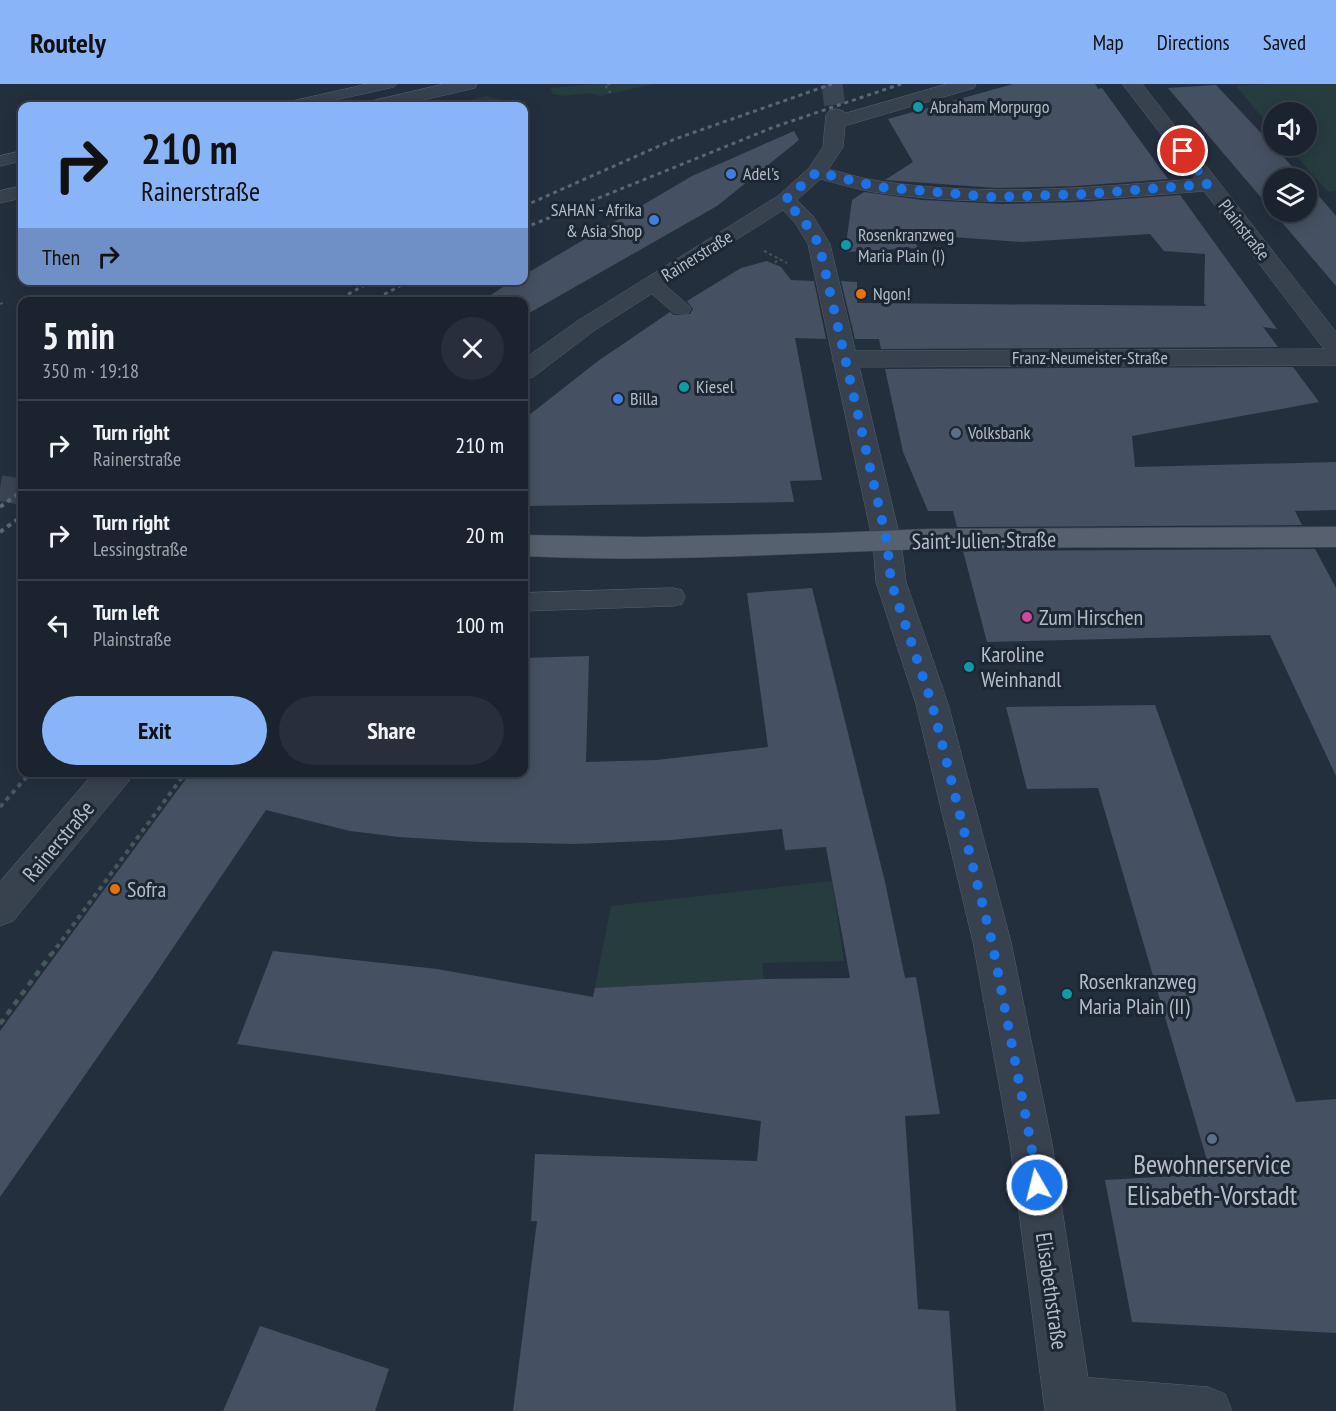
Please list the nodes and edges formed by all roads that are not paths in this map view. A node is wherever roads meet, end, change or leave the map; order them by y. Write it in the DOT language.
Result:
graph roads {
  1 [pos="389,84"];
  2 [pos="468,84"];
  3 [pos="967,84"];
  4 [pos="1132,84"];
  5 [pos="307,102"];
  6 [pos="392,102"];
  7 [pos="18,157"];
  8 [pos="0,161"];
  9 [pos="18,172"];
  10 [pos="817,172"];
  11 [pos="0,176"];
  12 [pos="1208,184"];
  13 [pos="18,193"];
  14 [pos="0,197"];
  15 [pos="785,200"];
  16 [pos="652,284"];
  17 [pos="681,309"];
  18 [pos="1336,348"];
  19 [pos="1336,357"];
  20 [pos="844,359"];
  21 [pos="528,368"];
  22 [pos="1336,537"];
  23 [pos="887,542"];
  24 [pos="528,546"];
  25 [pos="673,597"];
  26 [pos="528,602"];
  27 [pos="112,777"];
  28 [pos="0,909"];
  29 [pos="1068,1405"];
  30 [pos="1208,1411"];
  1 -- 5 [label="lane"];
  2 -- 6 [label="street"];
  3 -- 10 [label="street, Rainerstraße"];
  4 -- 12 [label="street, Plainstraße"];
  7 -- 8 [label="lane"];
  9 -- 11 [label="lane"];
  10 -- 12 [label="street"];
  10 -- 15 [label="street, Rainerstraße"];
  12 -- 18 [label="street, Plainstraße"];
  13 -- 14 [label="street"];
  15 -- 16 [label="street, Rainerstraße"];
  15 -- 20 [label="street, Elisabethstraße"];
  16 -- 17 [label="lane"];
  16 -- 21 [label="street, Rainerstraße"];
  19 -- 20 [label="street, Franz-Neumeister-Straße"];
  20 -- 23 [label="street, Elisabethstraße"];
  22 -- 23 [label="main road, Saint-Julien-Straße"];
  23 -- 24 [label="main road, Saint-Julien-Straße"];
  23 -- 29 [label="street, Elisabethstraße"];
  25 -- 26 [label="lane"];
  27 -- 28 [label="street, Rainerstraße"];
  29 -- 30 [label="street"];
}
